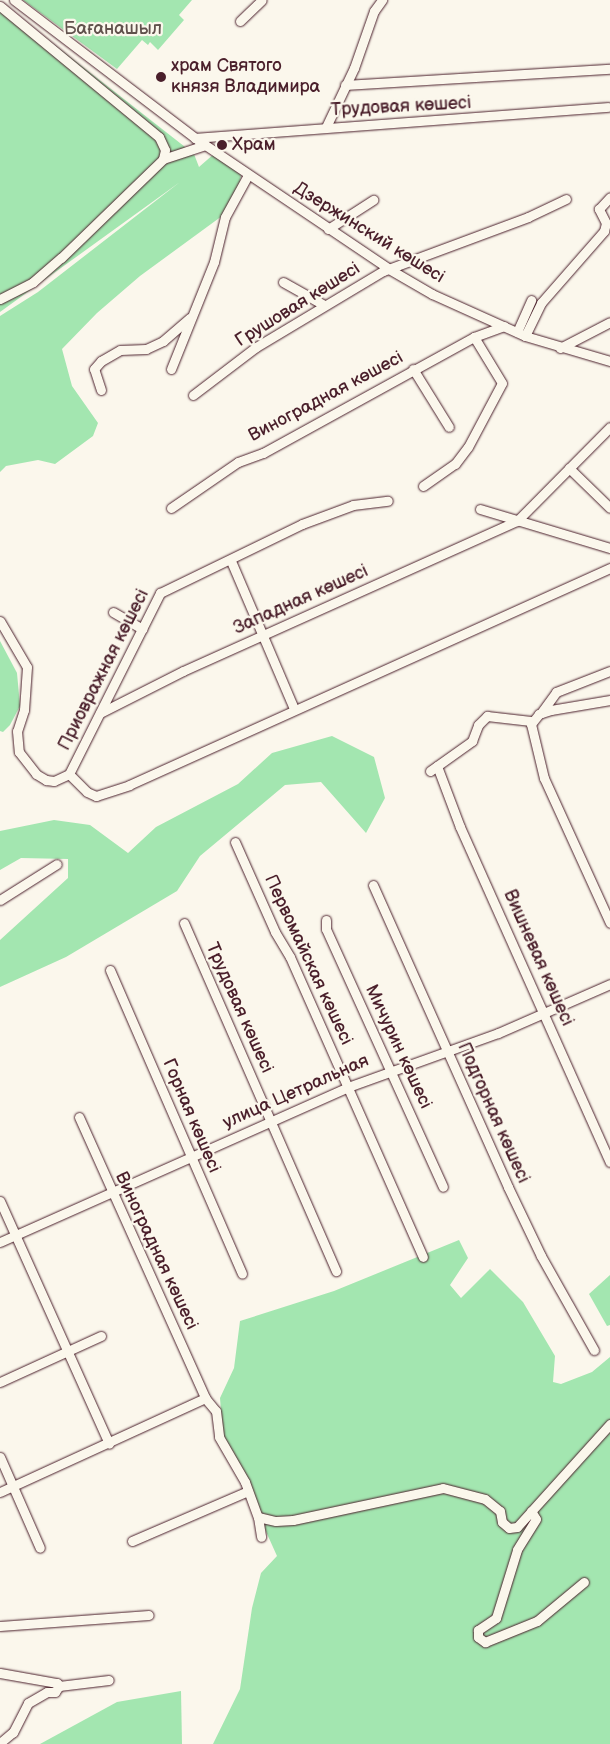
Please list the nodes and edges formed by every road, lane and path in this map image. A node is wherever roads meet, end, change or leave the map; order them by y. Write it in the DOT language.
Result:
graph roads {
  1 [pos="14,0"];
  2 [pos="262,0"];
  3 [pos="369,0"];
  4 [pos="382,0"];
  5 [pos="0,6"];
  6 [pos="375,10"];
  7 [pos="240,21"];
  8 [pos="610,69"];
  9 [pos="345,85"];
  10 [pos="608,107"];
  11 [pos="326,127"];
  12 [pos="195,138"];
  13 [pos="205,145"];
  14 [pos="164,159"];
  15 [pos="248,175"];
  16 [pos="610,197"];
  17 [pos="566,199"];
  18 [pos="373,200"];
  19 [pos="328,229"];
  20 [pos="389,269"];
  21 [pos="283,282"];
  22 [pos="0,299"];
  23 [pos="531,300"];
  24 [pos="324,305"];
  25 [pos="189,318"];
  26 [pos="610,322"];
  27 [pos="504,326"];
  28 [pos="521,334"];
  29 [pos="474,337"];
  30 [pos="560,348"];
  31 [pos="610,361"];
  32 [pos="171,369"];
  33 [pos="413,369"];
  34 [pos="101,390"];
  35 [pos="193,395"];
  36 [pos="449,427"];
  37 [pos="610,427"];
  38 [pos="569,468"];
  39 [pos="423,486"];
  40 [pos="388,501"];
  41 [pos="170,508"];
  42 [pos="610,508"];
  43 [pos="480,509"];
  44 [pos="517,521"];
  45 [pos="610,548"];
  46 [pos="230,561"];
  47 [pos="610,568"];
  48 [pos="114,612"];
  49 [pos="0,621"];
  50 [pos="143,628"];
  51 [pos="261,636"];
  52 [pos="610,671"];
  53 [pos="610,700"];
  54 [pos="294,709"];
  55 [pos="100,714"];
  56 [pos="541,714"];
  57 [pos="531,723"];
  58 [pos="69,774"];
  59 [pos="235,842"];
  60 [pos="57,864"];
  61 [pos="374,885"];
  62 [pos="0,900"];
  63 [pos="326,920"];
  64 [pos="184,923"];
  65 [pos="610,923"];
  66 [pos="110,970"];
  67 [pos="610,984"];
  68 [pos="544,1014"];
  69 [pos="447,1049"];
  70 [pos="391,1068"];
  71 [pos="348,1087"];
  72 [pos="79,1117"];
  73 [pos="270,1120"];
  74 [pos="190,1157"];
  75 [pos="610,1162"];
  76 [pos="444,1187"];
  77 [pos="111,1194"];
  78 [pos="0,1201"];
  79 [pos="16,1236"];
  80 [pos="0,1242"];
  81 [pos="424,1257"];
  82 [pos="336,1271"];
  83 [pos="242,1274"];
  84 [pos="101,1336"];
  85 [pos="594,1350"];
  86 [pos="67,1351"];
  87 [pos="0,1382"];
  88 [pos="205,1398"];
  89 [pos="610,1424"];
  90 [pos="110,1444"];
  91 [pos="0,1457"];
  92 [pos="14,1486"];
  93 [pos="248,1491"];
  94 [pos="0,1492"];
  95 [pos="531,1511"];
  96 [pos="258,1517"];
  97 [pos="261,1537"];
  98 [pos="132,1541"];
  99 [pos="40,1548"];
  100 [pos="584,1582"];
  101 [pos="149,1615"];
  102 [pos="0,1626"];
  103 [pos="0,1673"];
  104 [pos="109,1680"];
  105 [pos="59,1686"];
  106 [pos="0,1743"];
  1 -- 12 [label="street, Дзержинский көшесі"];
  2 -- 7 [label="street"];
  3 -- 6 [label="street"];
  4 -- 6 [label="street"];
  5 -- 14 [label="street"];
  6 -- 9 [label="street"];
  8 -- 9 [label="street"];
  9 -- 11 [label="street"];
  10 -- 11 [label="street, Трудовая көшесі"];
  11 -- 12 [label="street, Трудовая көшесі"];
  12 -- 13 [label="street, Дзержинский көшесі"];
  13 -- 14 [label="street"];
  13 -- 15 [label="street, Дзержинский көшесі"];
  14 -- 22 [label="street"];
  15 -- 19 [label="street, Дзержинский көшесі"];
  15 -- 25 [label="street"];
  16 -- 28 [label="street"];
  17 -- 20 [label="street, Грушовая көшесі"];
  18 -- 19 [label="street"];
  19 -- 20 [label="street, Дзержинский көшесі"];
  20 -- 24 [label="street, Грушовая көшесі"];
  20 -- 27 [label="street, Дзержинский көшесі"];
  21 -- 24 [label="street"];
  23 -- 28 [label="street"];
  24 -- 35 [label="street, Грушовая көшесі"];
  25 -- 32 [label="street"];
  25 -- 34 [label="street"];
  26 -- 30 [label="street"];
  27 -- 28 [label="street, Дзержинский көшесі"];
  27 -- 29 [label="street, Виноградная көшесі"];
  28 -- 30 [label="street, Дзержинский көшесі"];
  29 -- 33 [label="street, Виноградная көшесі"];
  29 -- 39 [label="street"];
  30 -- 31 [label="street, Дзержинский көшесі"];
  33 -- 36 [label="street"];
  33 -- 41 [label="street, Виноградная көшесі"];
  37 -- 38 [label="street"];
  38 -- 42 [label="street"];
  38 -- 44 [label="street"];
  40 -- 46 [label="street, Приовражная көшесі"];
  43 -- 44 [label="street"];
  44 -- 45 [label="street"];
  44 -- 51 [label="street, Западная көшесі"];
  46 -- 50 [label="street, Приовражная көшесі"];
  46 -- 51 [label="street"];
  47 -- 54 [label="street"];
  48 -- 50 [label="street"];
  49 -- 58 [label="street, Приовражная көшесі"];
  50 -- 55 [label="street, Приовражная көшесі"];
  51 -- 54 [label="street"];
  51 -- 55 [label="street, Западная көшесі"];
  52 -- 56 [label="street"];
  53 -- 56 [label="street"];
  54 -- 58 [label="street"];
  55 -- 58 [label="street, Приовражная көшесі"];
  56 -- 57 [label="street"];
  57 -- 65 [label="street"];
  57 -- 68 [label="street, Вишневая көшесі"];
  59 -- 71 [label="street, Первомайская көшесі"];
  60 -- 62 [label="street"];
  61 -- 69 [label="street, Подгорная көшесі"];
  63 -- 70 [label="street, Мичурин көшесі"];
  64 -- 73 [label="street, Трудовая көшесі"];
  66 -- 74 [label="street, Горная көшесі"];
  67 -- 68 [label="street, улица Цетральная"];
  68 -- 69 [label="street, улица Цетральная"];
  68 -- 75 [label="street, Вишневая көшесі"];
  69 -- 70 [label="street, улица Цетральная"];
  69 -- 85 [label="street, Подгорная көшесі"];
  70 -- 71 [label="street, улица Цетральная"];
  70 -- 76 [label="street, Мичурин көшесі"];
  71 -- 73 [label="street, улица Цетральная"];
  71 -- 81 [label="street, Первомайская көшесі"];
  72 -- 77 [label="street, Виноградная көшесі"];
  73 -- 74 [label="street, улица Цетральная"];
  73 -- 82 [label="street, Трудовая көшесі"];
  74 -- 77 [label="street, улица Цетральная"];
  74 -- 83 [label="street, Горная көшесі"];
  77 -- 79 [label="street, улица Цетральная"];
  77 -- 88 [label="street, Виноградная көшесі"];
  78 -- 79 [label="street"];
  79 -- 80 [label="street, улица Цетральная"];
  79 -- 86 [label="street"];
  84 -- 86 [label="street"];
  86 -- 87 [label="street"];
  86 -- 90 [label="street"];
  88 -- 90 [label="street"];
  88 -- 93 [label="street, Виноградная көшесі"];
  89 -- 95 [label="street"];
  90 -- 92 [label="street"];
  91 -- 92 [label="street"];
  92 -- 94 [label="street"];
  92 -- 99 [label="street"];
  93 -- 96 [label="street, Виноградная көшесі"];
  93 -- 98 [label="street"];
  95 -- 96 [label="street"];
  95 -- 100 [label="street"];
  96 -- 97 [label="street, Виноградная көшесі"];
  101 -- 102 [label="street"];
  103 -- 105 [label="street"];
  104 -- 105 [label="street"];
  105 -- 106 [label="street"];
}
